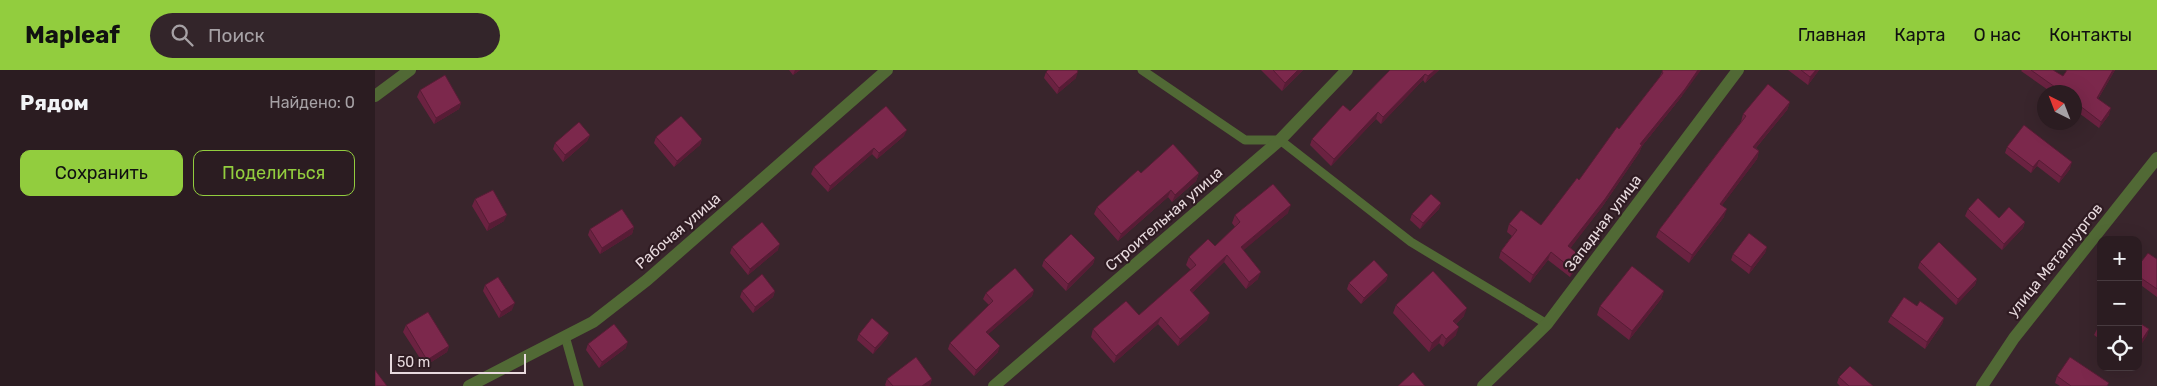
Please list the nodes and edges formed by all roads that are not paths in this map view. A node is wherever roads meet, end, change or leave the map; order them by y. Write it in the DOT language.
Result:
graph roads {
  1 [pos="409,70"];
  2 [pos="887,70"];
  3 [pos="1142,70"];
  4 [pos="1347,70"];
  5 [pos="1738,70"];
  6 [pos="375,96"];
  7 [pos="1280,140"];
  8 [pos="2157,158"];
  9 [pos="1547,324"];
  10 [pos="565,336"];
  11 [pos="469,386"];
  12 [pos="579,386"];
  13 [pos="994,386"];
  14 [pos="1483,386"];
  15 [pos="1982,386"];
  1 -- 6 [label="street"];
  2 -- 10 [label="street, Рабочая улица"];
  3 -- 7 [label="lane"];
  4 -- 7 [label="street, Строительная улица"];
  5 -- 9 [label="street, Западная улица"];
  7 -- 9 [label="lane"];
  7 -- 13 [label="street, Строительная улица"];
  8 -- 15 [label="street, улица Металлургов"];
  9 -- 14 [label="street, Западная улица"];
  10 -- 11 [label="street, Рабочая улица"];
  10 -- 12 [label="lane"];
}
